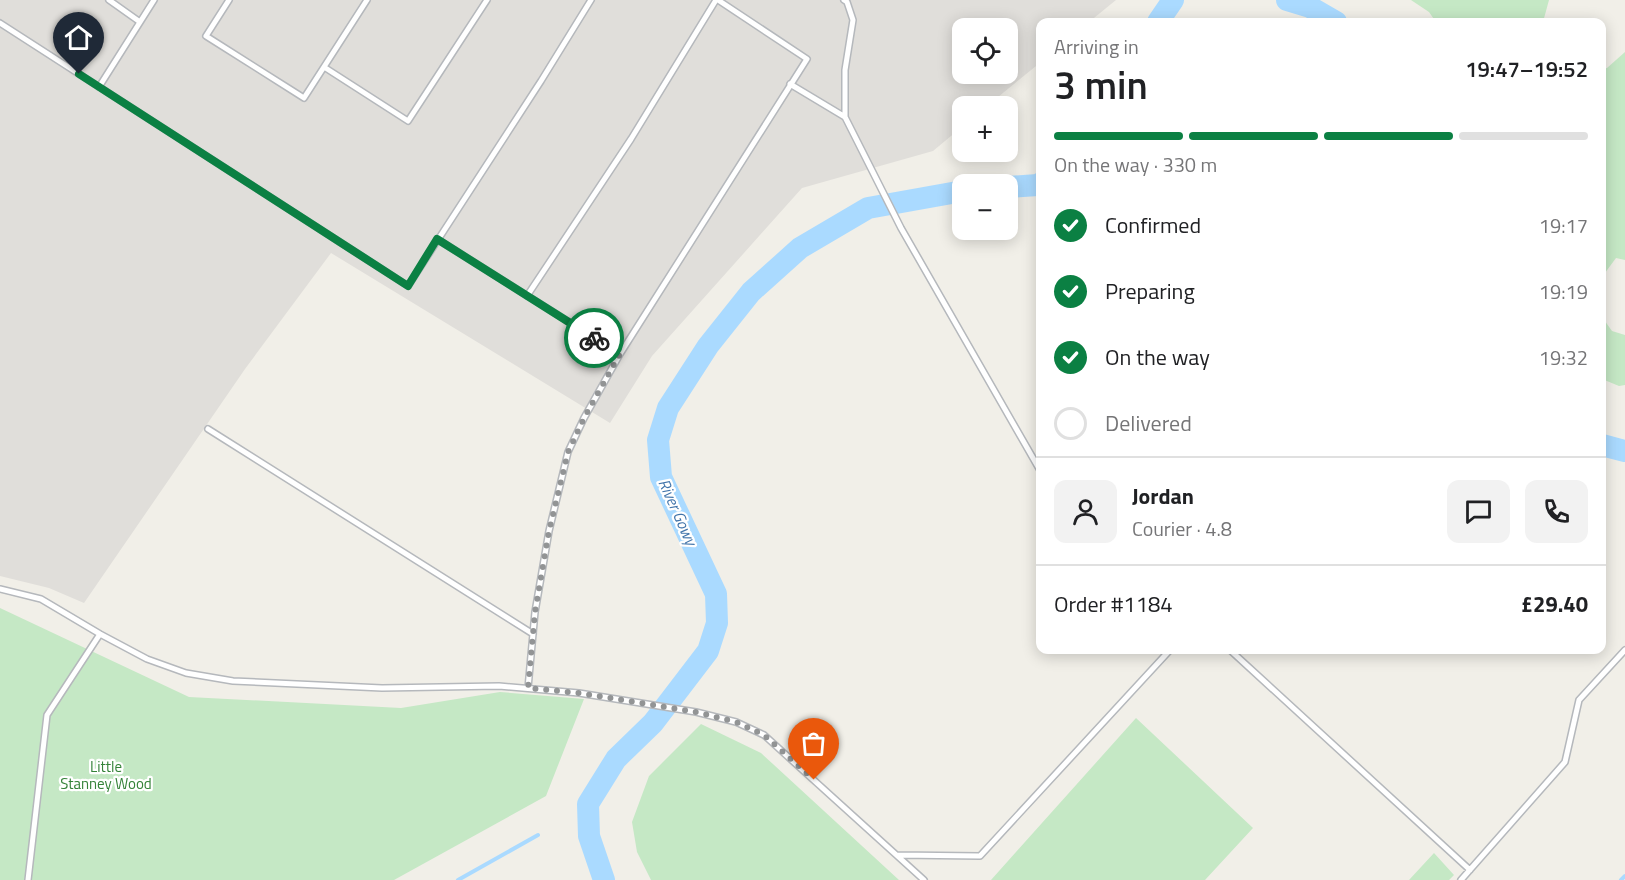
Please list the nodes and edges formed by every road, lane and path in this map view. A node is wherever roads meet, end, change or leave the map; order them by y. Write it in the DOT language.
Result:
graph roads {
  1 [pos="109,0"];
  2 [pos="154,0"];
  3 [pos="229,0"];
  4 [pos="367,0"];
  5 [pos="487,0"];
  6 [pos="591,0"];
  7 [pos="717,0"];
  8 [pos="844,0"];
  9 [pos="140,22"];
  10 [pos="0,23"];
  11 [pos="324,67"];
  12 [pos="790,84"];
  13 [pos="99,87"];
  14 [pos="845,117"];
  15 [pos="437,239"];
  16 [pos="527,296"];
  17 [pos="620,354"];
  18 [pos="208,429"];
  19 [pos="1036,463"];
  20 [pos="0,590"];
  21 [pos="100,634"];
  22 [pos="533,634"];
  23 [pos="1625,650"];
  24 [pos="1166,654"];
  25 [pos="1234,654"];
  26 [pos="528,688"];
  27 [pos="897,855"];
  28 [pos="1470,870"];
  29 [pos="28,880"];
  30 [pos="924,880"];
  31 [pos="1461,880"];
  1 -- 9 [label="lane"];
  2 -- 9 [label="lane"];
  3 -- 11 [label="lane"];
  4 -- 11 [label="lane"];
  5 -- 11 [label="lane"];
  6 -- 15 [label="lane"];
  7 -- 12 [label="lane"];
  7 -- 16 [label="lane"];
  8 -- 14 [label="lane"];
  9 -- 13 [label="lane"];
  10 -- 13 [label="lane"];
  12 -- 14 [label="lane"];
  12 -- 17 [label="lane"];
  13 -- 15 [label="lane"];
  14 -- 19 [label="lane"];
  15 -- 16 [label="lane"];
  16 -- 17 [label="lane"];
  17 -- 22 [label="lane"];
  18 -- 22 [label="lane"];
  20 -- 21 [label="lane"];
  21 -- 26 [label="lane"];
  21 -- 29 [label="lane"];
  22 -- 26 [label="lane"];
  23 -- 28 [label="lane"];
  24 -- 27 [label="lane"];
  25 -- 28 [label="lane"];
  26 -- 27 [label="lane"];
  27 -- 30 [label="lane"];
  28 -- 31 [label="lane"];
}
